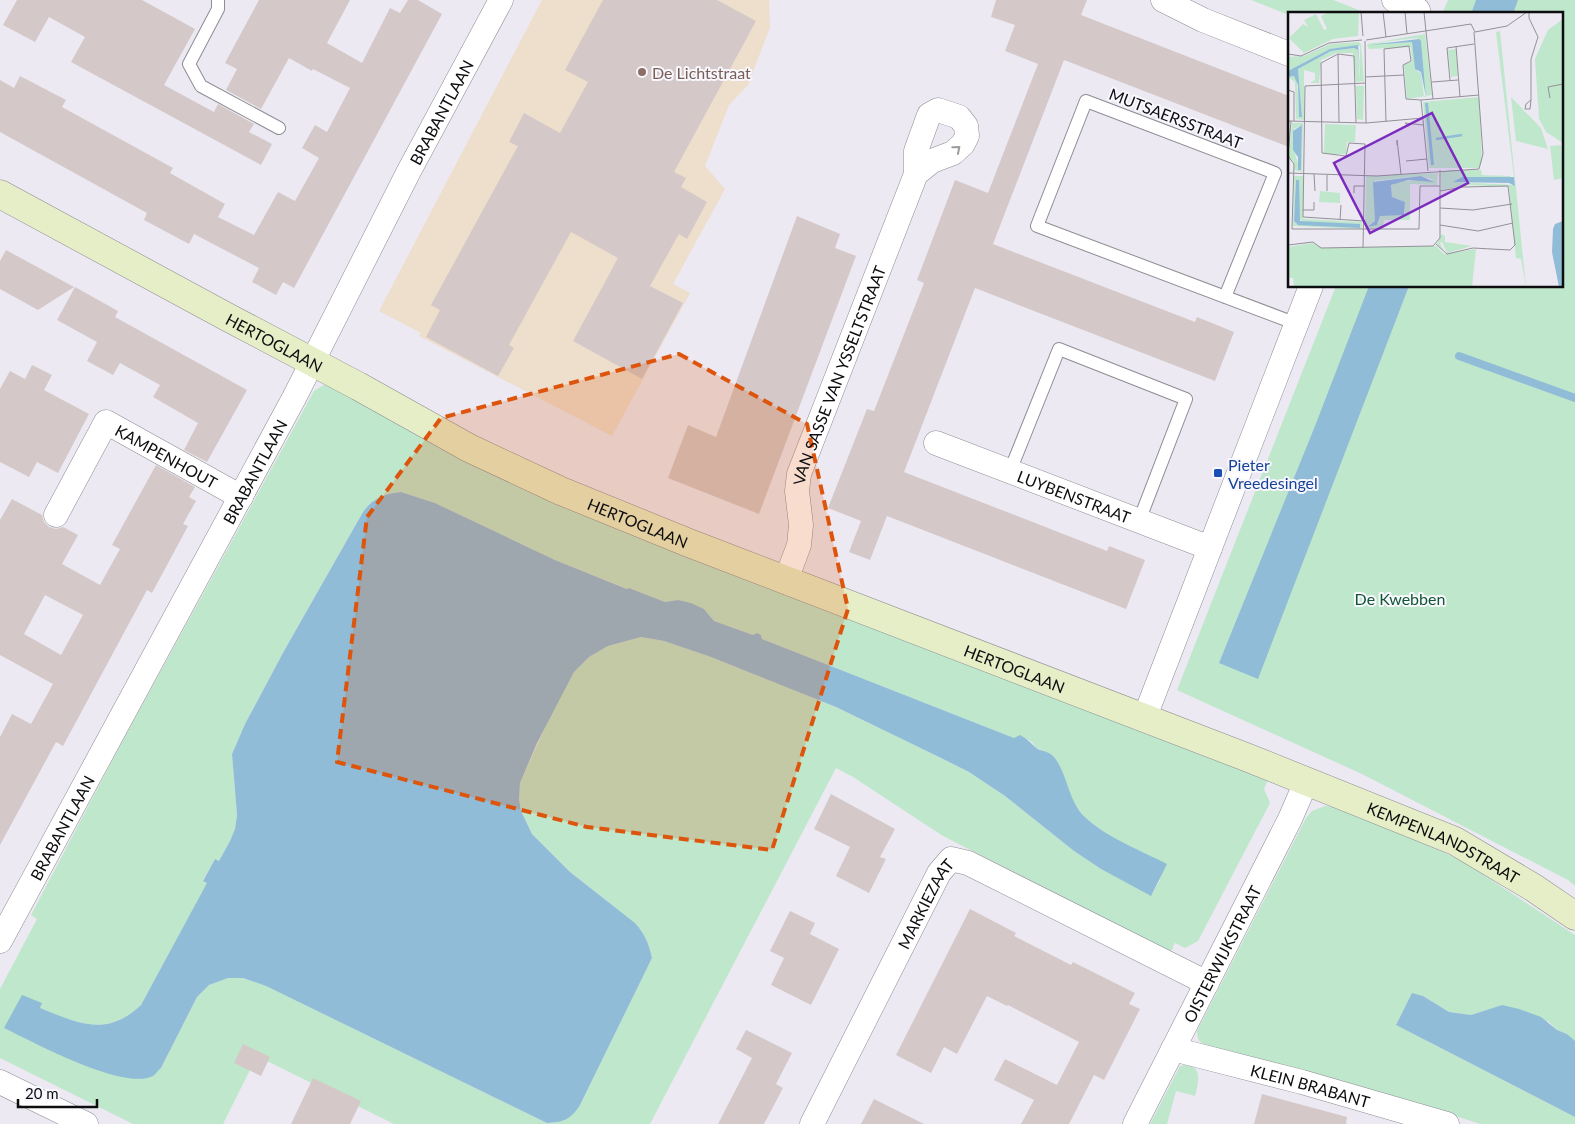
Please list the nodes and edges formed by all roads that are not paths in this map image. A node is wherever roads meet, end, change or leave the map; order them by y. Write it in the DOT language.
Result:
graph roads {
  1 [pos="218,0"];
  2 [pos="501,0"];
  3 [pos="1164,0"];
  4 [pos="1394,0"];
  5 [pos="1418,8"];
  6 [pos="1201,10"];
  7 [pos="1288,54"];
  8 [pos="279,128"];
  9 [pos="916,174"];
  10 [pos="0,194"];
  11 [pos="1310,288"];
  12 [pos="1225,296"];
  13 [pos="1296,324"];
  14 [pos="312,362"];
  15 [pos="936,443"];
  16 [pos="1010,472"];
  17 [pos="241,496"];
  18 [pos="56,515"];
  19 [pos="1139,521"];
  20 [pos="1210,548"];
  21 [pos="786,580"];
  22 [pos="1144,718"];
  23 [pos="1306,782"];
  24 [pos="1575,916"];
  25 [pos="1,935"];
  26 [pos="1206,983"];
  27 [pos="1173,1049"];
  28 [pos="0,1082"];
  29 [pos="86,1124"];
  30 [pos="812,1124"];
  31 [pos="1135,1124"];
  32 [pos="1447,1124"];
  1 -- 8 [label="lane"];
  2 -- 14 [label="street, BRABANTLAAN"];
  3 -- 6 [label="street"];
  4 -- 5 [label="street"];
  6 -- 7 [label="street"];
  9 -- 21 [label="street, VAN SASSE VAN YSSELTSTRAAT"];
  10 -- 14 [label="street, HERTOGLAAN"];
  11 -- 13 [label="street"];
  12 -- 12 [label="lane, MUTSAERSSTRAAT"];
  12 -- 13 [label="lane, MUTSAERSSTRAAT"];
  13 -- 20 [label="street"];
  14 -- 17 [label="street, BRABANTLAAN"];
  14 -- 21 [label="street, HERTOGLAAN"];
  15 -- 16 [label="street, LUYBENSTRAAT"];
  16 -- 19 [label="street, LUYBENSTRAAT"];
  16 -- 19 [label="lane"];
  17 -- 18 [label="street, KAMPENHOUT"];
  17 -- 25 [label="street, BRABANTLAAN"];
  19 -- 20 [label="street, LUYBENSTRAAT"];
  20 -- 22 [label="street"];
  21 -- 22 [label="street, HERTOGLAAN"];
  22 -- 23 [label="street, HERTOGLAAN"];
  23 -- 24 [label="street, KEMPENLANDSTRAAT"];
  23 -- 26 [label="street, OISTERWIJKSTRAAT"];
  26 -- 27 [label="street, OISTERWIJKSTRAAT"];
  26 -- 30 [label="street, MARKIEZAAT"];
  27 -- 31 [label="street, OISTERWIJKSTRAAT"];
  27 -- 32 [label="street, KLEIN BRABANT"];
  28 -- 29 [label="street"];
}
